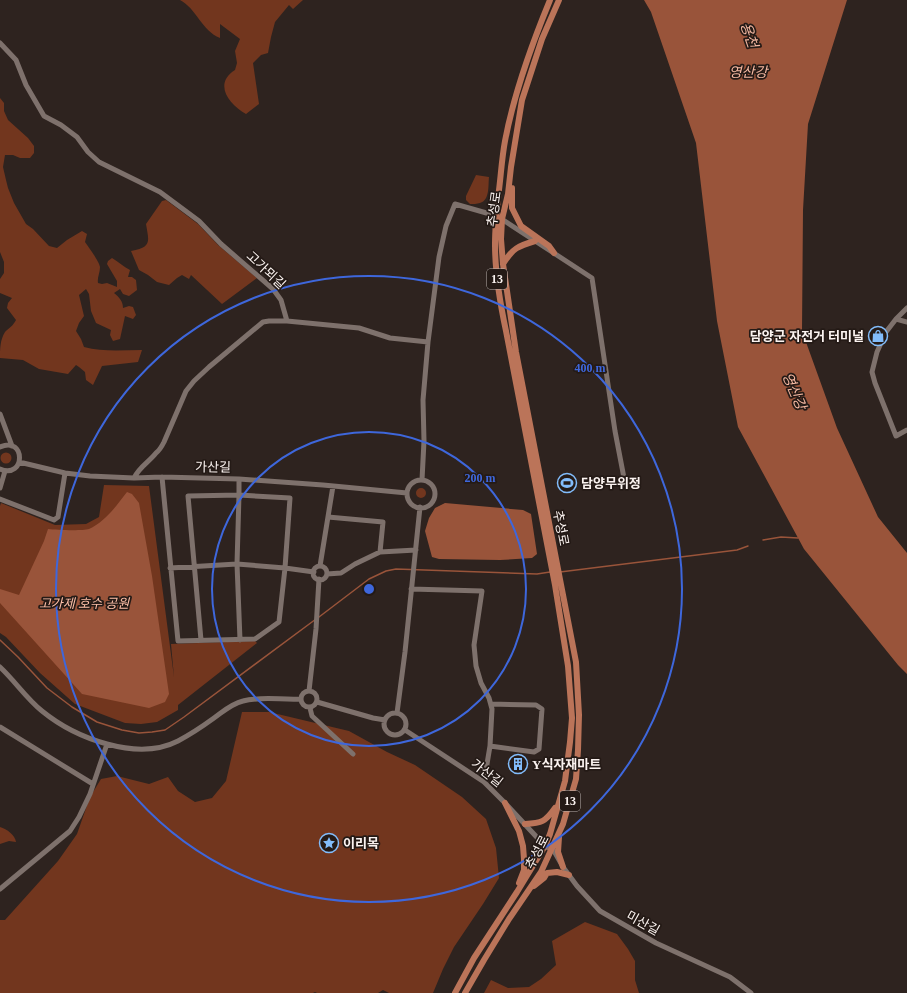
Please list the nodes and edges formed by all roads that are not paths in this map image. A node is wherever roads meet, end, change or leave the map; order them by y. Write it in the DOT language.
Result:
graph roads {
  1 [pos="550,0"];
  2 [pos="559,0"];
  3 [pos="0,43"];
  4 [pos="519,119"];
  5 [pos="499,217"];
  6 [pos="535,241"];
  7 [pos="554,253"];
  8 [pos="503,264"];
  9 [pos="907,308"];
  10 [pos="896,319"];
  11 [pos="287,321"];
  12 [pos="907,322"];
  13 [pos="428,342"];
  14 [pos="0,414"];
  15 [pos="907,430"];
  16 [pos="12,446"];
  17 [pos="0,447"];
  18 [pos="19,462"];
  19 [pos="2,470"];
  20 [pos="65,473"];
  21 [pos="162,477"];
  22 [pos="134,478"];
  23 [pos="624,478"];
  24 [pos="238,479"];
  25 [pos="422,480"];
  26 [pos="333,486"];
  27 [pos="0,488"];
  28 [pos="407,493"];
  29 [pos="239,494"];
  30 [pos="0,499"];
  31 [pos="420,507"];
  32 [pos="328,516"];
  33 [pos="416,550"];
  34 [pos="380,552"];
  35 [pos="553,561"];
  36 [pos="237,564"];
  37 [pos="320,566"];
  38 [pos="194,567"];
  39 [pos="170,568"];
  40 [pos="285,568"];
  41 [pos="314,572"];
  42 [pos="327,574"];
  43 [pos="319,580"];
  44 [pos="558,585"];
  45 [pos="411,589"];
  46 [pos="201,640"];
  47 [pos="240,640"];
  48 [pos="0,666"];
  49 [pos="309,691"];
  50 [pos="300,699"];
  51 [pos="317,702"];
  52 [pos="491,704"];
  53 [pos="310,708"];
  54 [pos="397,713"];
  55 [pos="385,720"];
  56 [pos="0,727"];
  57 [pos="405,730"];
  58 [pos="107,744"];
  59 [pos="490,746"];
  60 [pos="353,754"];
  61 [pos="484,782"];
  62 [pos="93,784"];
  63 [pos="505,803"];
  64 [pos="558,803"];
  65 [pos="525,824"];
  66 [pos="559,834"];
  67 [pos="545,846"];
  68 [pos="551,850"];
  69 [pos="563,867"];
  70 [pos="569,875"];
  71 [pos="0,889"];
  72 [pos="517,892"];
  73 [pos="527,893"];
  74 [pos="456,992"];
  75 [pos="466,993"];
  76 [pos="751,993"];
  1 -- 5 [label="main road, 추성로 / 13"];
  2 -- 4 [label="main road, 추성로 / 13"];
  3 -- 11 [label="street, 고가뫼길"];
  4 -- 5 [label="main road, 추성로 / 13"];
  4 -- 7 [label="main road"];
  5 -- 6 [label="street"];
  5 -- 8 [label="main road, 추성로 / 13"];
  5 -- 13 [label="street"];
  5 -- 35 [label="main road, 추성로 / 13"];
  6 -- 7 [label="street"];
  6 -- 8 [label="main road"];
  7 -- 23 [label="street"];
  8 -- 35 [label="main road, 추성로 / 13"];
  9 -- 10 [label="street"];
  10 -- 12 [label="street"];
  10 -- 15 [label="street"];
  11 -- 13 [label="street"];
  11 -- 22 [label="street"];
  13 -- 25 [label="street"];
  14 -- 16 [label="street"];
  16 -- 17 [label="street"];
  16 -- 18 [label="street"];
  18 -- 19 [label="street"];
  18 -- 20 [label="street, 가산길"];
  19 -- 27 [label="street"];
  20 -- 22 [label="street, 가산길"];
  20 -- 30 [label="street"];
  21 -- 22 [label="street, 가산길"];
  21 -- 24 [label="street, 가산길"];
  21 -- 39 [label="street"];
  24 -- 26 [label="street, 가산길"];
  24 -- 29 [label="street"];
  25 -- 28 [label="street"];
  25 -- 31 [label="street"];
  26 -- 28 [label="street, 가산길"];
  26 -- 32 [label="street"];
  28 -- 31 [label="street"];
  29 -- 36 [label="street"];
  29 -- 38 [label="street"];
  29 -- 40 [label="street"];
  31 -- 33 [label="street"];
  32 -- 34 [label="street"];
  32 -- 37 [label="street"];
  33 -- 34 [label="street"];
  33 -- 45 [label="street"];
  34 -- 42 [label="street"];
  35 -- 44 [label="main road, 추성로 / 13"];
  36 -- 38 [label="street"];
  36 -- 40 [label="street"];
  36 -- 47 [label="street"];
  37 -- 41 [label="street"];
  37 -- 42 [label="street"];
  38 -- 39 [label="street"];
  38 -- 46 [label="street"];
  39 -- 46 [label="street"];
  40 -- 41 [label="street"];
  40 -- 47 [label="street"];
  41 -- 43 [label="street"];
  42 -- 43 [label="street"];
  43 -- 49 [label="street"];
  44 -- 64 [label="main road, 추성로 / 13"];
  44 -- 66 [label="main road, 추성로 / 13"];
  45 -- 52 [label="street"];
  45 -- 54 [label="street"];
  46 -- 47 [label="street"];
  48 -- 58 [label="street"];
  49 -- 50 [label="street"];
  49 -- 51 [label="street"];
  50 -- 53 [label="street"];
  50 -- 58 [label="street"];
  51 -- 53 [label="street"];
  51 -- 55 [label="street"];
  52 -- 59 [label="street"];
  52 -- 59 [label="street"];
  53 -- 60 [label="street"];
  54 -- 55 [label="street"];
  54 -- 57 [label="street"];
  55 -- 57 [label="street"];
  56 -- 62 [label="street"];
  57 -- 61 [label="street, 가산길"];
  58 -- 62 [label="street"];
  59 -- 61 [label="street"];
  61 -- 63 [label="street, 가산길"];
  62 -- 71 [label="street"];
  63 -- 65 [label="street, 가산길"];
  63 -- 72 [label="main road"];
  64 -- 65 [label="main road"];
  64 -- 67 [label="main road, 추성로 / 13"];
  65 -- 67 [label="street, 가산길"];
  66 -- 68 [label="main road, 추성로 / 13"];
  66 -- 69 [label="main road"];
  67 -- 68 [label="street, 미산길"];
  67 -- 72 [label="main road, 추성로 / 13"];
  68 -- 69 [label="street, 미산길"];
  68 -- 73 [label="main road, 추성로 / 13"];
  69 -- 70 [label="street, 미산길"];
  70 -- 73 [label="main road"];
  70 -- 76 [label="street, 미산길"];
  72 -- 74 [label="main road, 추성로 / 13"];
  73 -- 75 [label="main road, 추성로 / 13"];
}
